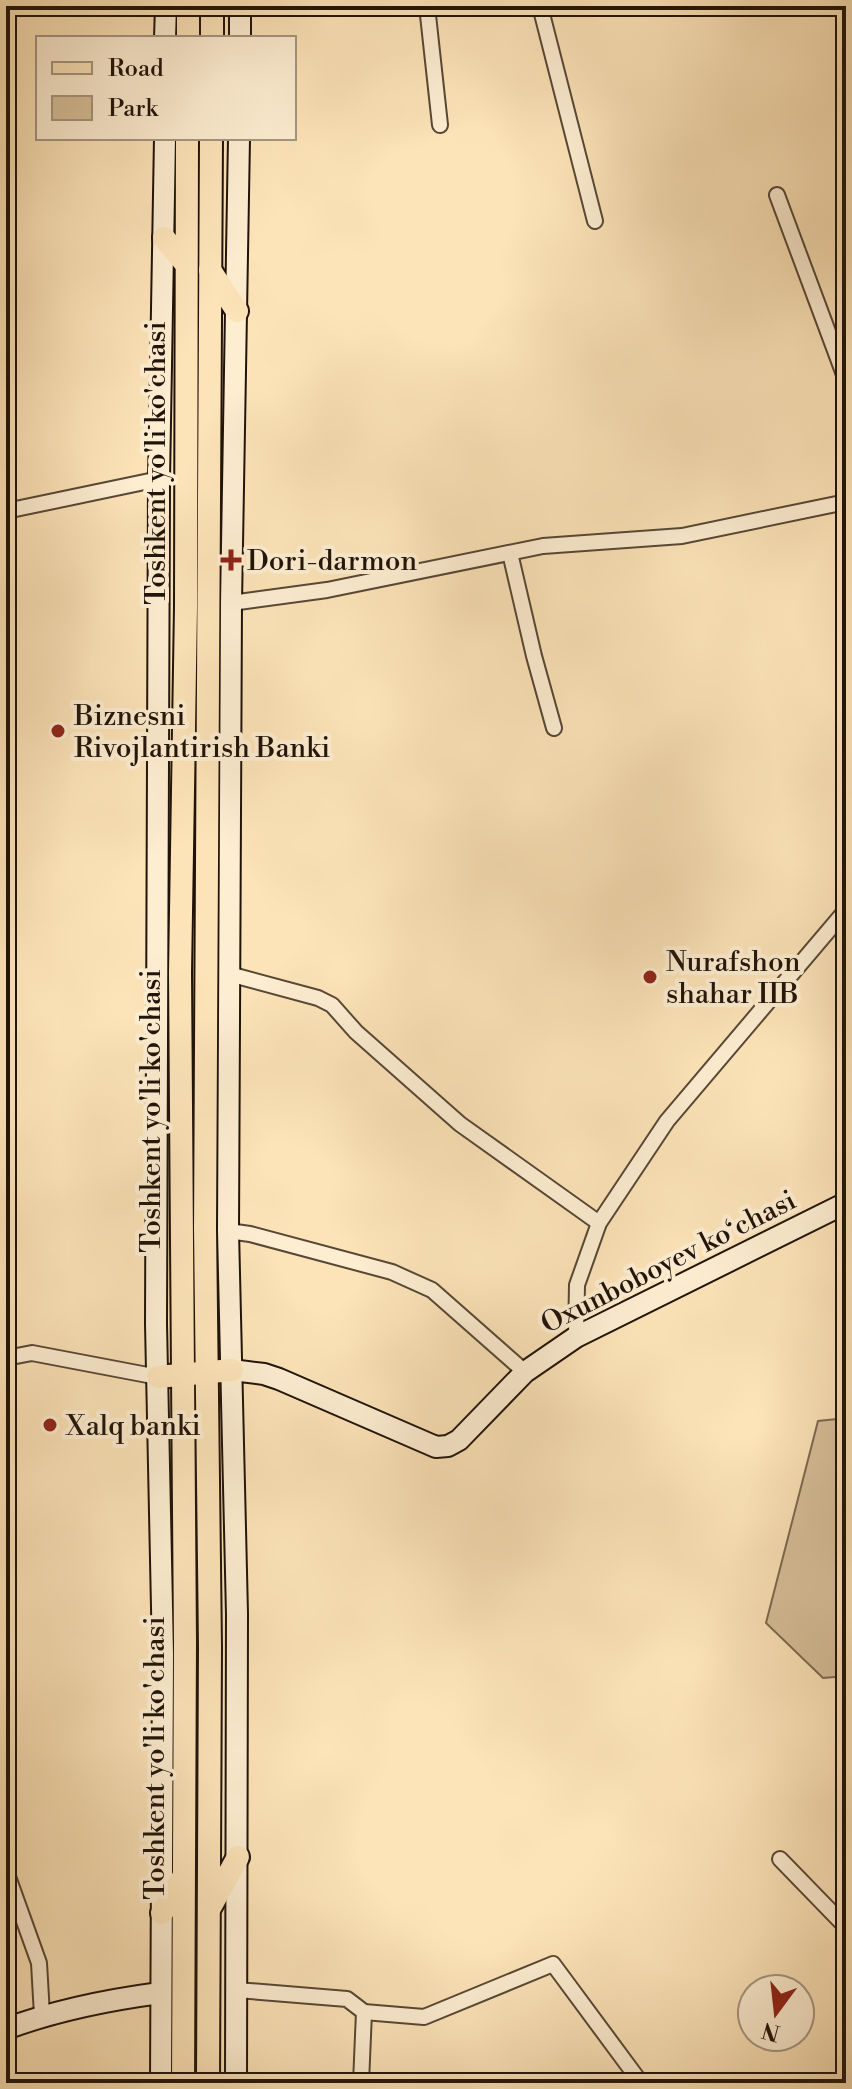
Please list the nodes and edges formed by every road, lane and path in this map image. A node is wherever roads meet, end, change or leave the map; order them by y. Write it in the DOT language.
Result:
graph roads {
  1 [pos="166,6"];
  2 [pos="188,6"];
  3 [pos="212,6"];
  4 [pos="240,6"];
  5 [pos="427,6"];
  6 [pos="540,6"];
  7 [pos="165,36"];
  8 [pos="188,36"];
  9 [pos="212,36"];
  10 [pos="240,36"];
  11 [pos="440,125"];
  12 [pos="165,140"];
  13 [pos="187,140"];
  14 [pos="211,140"];
  15 [pos="239,140"];
  16 [pos="777,195"];
  17 [pos="595,221"];
  18 [pos="164,238"];
  19 [pos="185,263"];
  20 [pos="210,270"];
  21 [pos="237,311"];
  22 [pos="846,380"];
  23 [pos="159,479"];
  24 [pos="846,502"];
  25 [pos="6,511"];
  26 [pos="510,553"];
  27 [pos="231,603"];
  28 [pos="554,728"];
  29 [pos="846,910"];
  30 [pos="169,973"];
  31 [pos="229,974"];
  32 [pos="846,1203"];
  33 [pos="599,1223"];
  34 [pos="228,1231"];
  35 [pos="576,1337"];
  36 [pos="6,1358"];
  37 [pos="232,1370"];
  38 [pos="525,1372"];
  39 [pos="208,1373"];
  40 [pos="181,1375"];
  41 [pos="158,1377"];
  42 [pos="238,1857"];
  43 [pos="780,1859"];
  44 [pos="6,1871"];
  45 [pos="184,1876"];
  46 [pos="210,1907"];
  47 [pos="162,1913"];
  48 [pos="846,1927"];
  49 [pos="237,1990"];
  50 [pos="160,1993"];
  51 [pos="364,2012"];
  52 [pos="42,2015"];
  53 [pos="6,2029"];
  54 [pos="161,2083"];
  55 [pos="183,2083"];
  56 [pos="208,2083"];
  57 [pos="236,2083"];
  58 [pos="361,2083"];
  59 [pos="641,2083"];
  1 -- 7 [label="street"];
  2 -- 8 [label="main road"];
  3 -- 9 [label="main road"];
  4 -- 10 [label="street"];
  5 -- 11 [label="street"];
  6 -- 17 [label="street"];
  12 -- 18 [label="street"];
  13 -- 19 [label="main road, Toshkent yo'li ko'chasi"];
  14 -- 20 [label="main road, Toshkent yo'li ko'chasi"];
  15 -- 21 [label="street"];
  16 -- 22 [label="street"];
  18 -- 19 [label="main road"];
  18 -- 23 [label="street"];
  19 -- 30 [label="main road, Toshkent yo'li ko'chasi"];
  20 -- 21 [label="main road"];
  20 -- 39 [label="main road, Toshkent yo'li ko'chasi"];
  21 -- 27 [label="street"];
  23 -- 25 [label="street"];
  23 -- 30 [label="street"];
  24 -- 26 [label="street"];
  26 -- 27 [label="street"];
  26 -- 28 [label="street"];
  27 -- 31 [label="street"];
  29 -- 33 [label="street"];
  30 -- 40 [label="main road, Toshkent yo'li ko'chasi"];
  30 -- 41 [label="street"];
  31 -- 33 [label="street"];
  31 -- 34 [label="street"];
  32 -- 35 [label="street, Oxunboboyev ko‘chasi"];
  33 -- 35 [label="street"];
  34 -- 37 [label="street"];
  34 -- 38 [label="street"];
  35 -- 38 [label="street, Oxunboboyev ko‘chasi"];
  36 -- 41 [label="street"];
  37 -- 38 [label="street, Oxunboboyev ko‘chasi"];
  37 -- 39 [label="main road, Oxunboboyev ko‘chasi"];
  37 -- 42 [label="street"];
  39 -- 40 [label="main road, Oxunboboyev ko‘chasi"];
  39 -- 46 [label="main road, Toshkent yo'li ko'chasi"];
  40 -- 41 [label="main road, Oxunboboyev ko‘chasi"];
  40 -- 45 [label="main road, Toshkent yo'li ko'chasi"];
  41 -- 47 [label="street"];
  42 -- 46 [label="main road"];
  42 -- 49 [label="street"];
  43 -- 48 [label="street"];
  44 -- 52 [label="street"];
  45 -- 47 [label="main road"];
  45 -- 55 [label="main road, Toshkent yo'li ko'chasi"];
  46 -- 56 [label="main road, Toshkent yo'li ko'chasi"];
  47 -- 50 [label="street"];
  49 -- 51 [label="street"];
  49 -- 57 [label="street"];
  50 -- 52 [label="street"];
  50 -- 54 [label="street"];
  51 -- 58 [label="street"];
  51 -- 59 [label="street"];
  52 -- 53 [label="street"];
}
